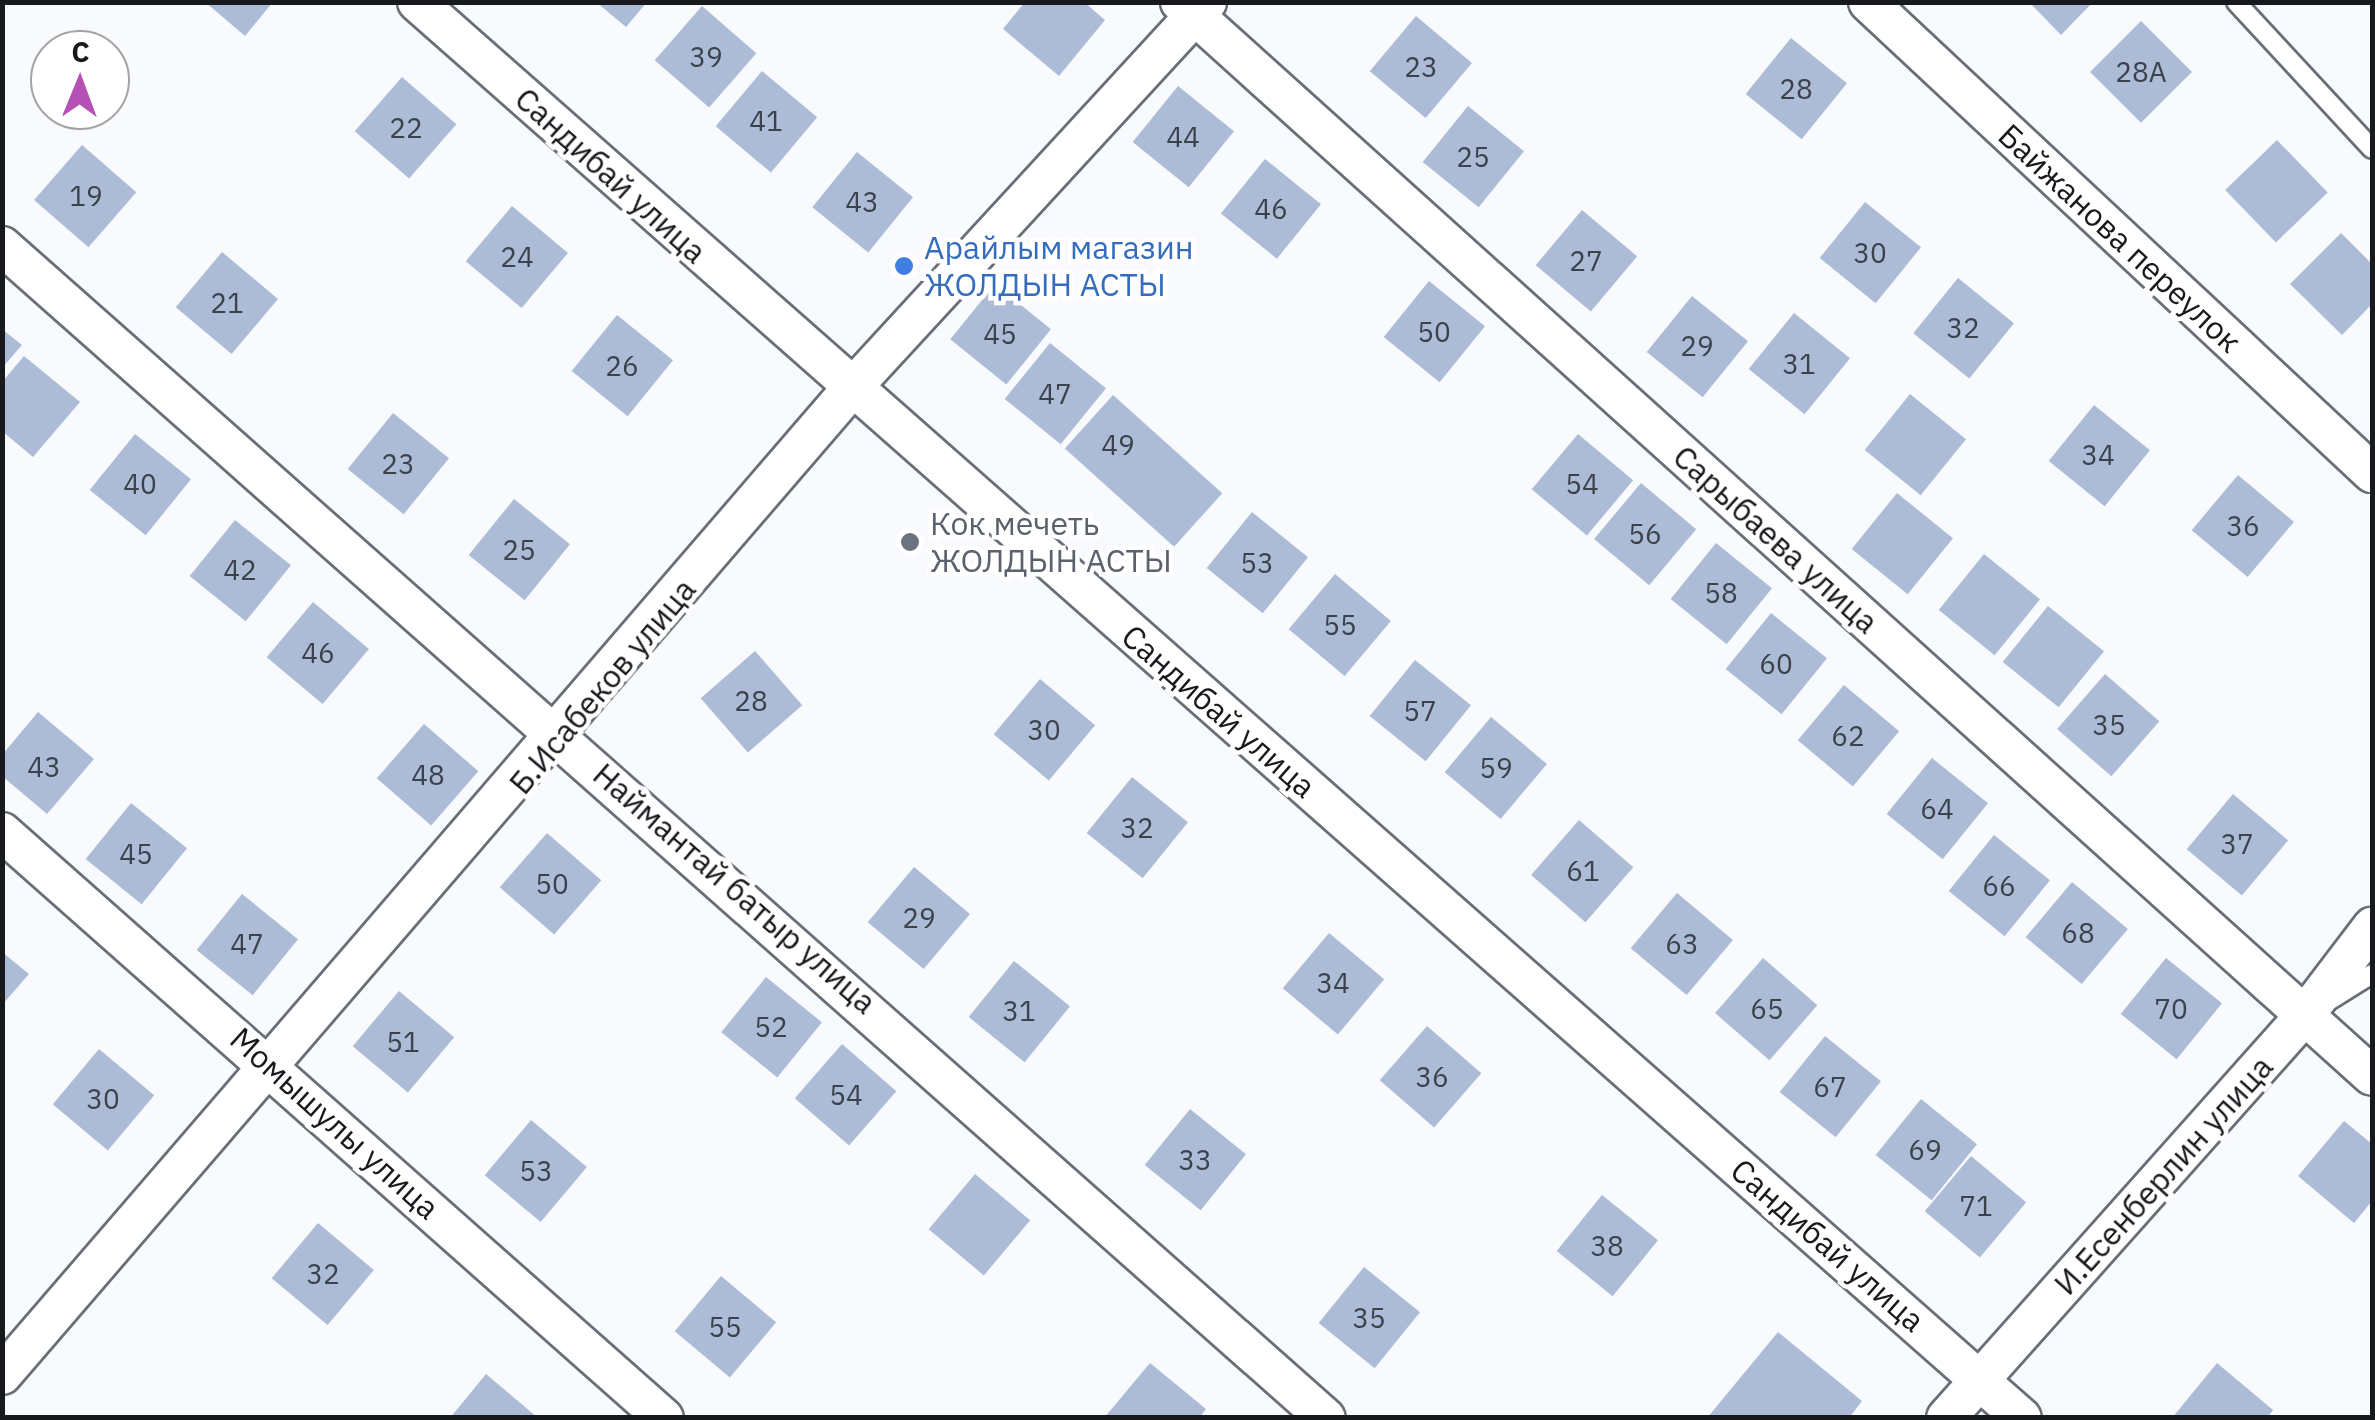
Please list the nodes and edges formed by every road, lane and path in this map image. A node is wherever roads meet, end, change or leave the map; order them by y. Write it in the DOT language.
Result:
graph roads {
  1 [pos="417,2"];
  2 [pos="1868,2"];
  3 [pos="2236,2"];
  4 [pos="1194,7"];
  5 [pos="2372,149"];
  6 [pos="2,246"];
  7 [pos="851,389"];
  8 [pos="2372,473"];
  9 [pos="562,736"];
  10 [pos="2,832"];
  11 [pos="2372,927"];
  12 [pos="2372,974"];
  13 [pos="2305,1016"];
  14 [pos="274,1067"];
  15 [pos="2372,1076"];
  16 [pos="2,1376"];
  17 [pos="1981,1379"];
  18 [pos="664,1418"];
  19 [pos="1326,1418"];
  20 [pos="1946,1418"];
  21 [pos="2022,1418"];
  1 -- 7 [label="street, Сандибай улица"];
  2 -- 8 [label="street, Байжанова переулок"];
  3 -- 5 [label="lane"];
  4 -- 7 [label="street, Б.Исабеков улица"];
  4 -- 13 [label="street, Сарыбаева улица"];
  6 -- 9 [label="street, Наймантай батыр улица"];
  7 -- 9 [label="street, Б.Исабеков улица"];
  7 -- 17 [label="street, Сандибай улица"];
  9 -- 14 [label="street, Б.Исабеков улица"];
  9 -- 19 [label="street, Наймантай батыр улица"];
  10 -- 14 [label="street, Момышулы улица"];
  11 -- 13 [label="street, И.Есенберлин улица"];
  12 -- 13 [label="lane"];
  13 -- 15 [label="street, Сарыбаева улица"];
  13 -- 17 [label="street, И.Есенберлин улица"];
  14 -- 16 [label="street, Б.Исабеков улица"];
  14 -- 18 [label="street, Момышулы улица"];
  17 -- 20 [label="street, И.Есенберлин улица"];
  17 -- 21 [label="street, Сандибай улица"];
}
